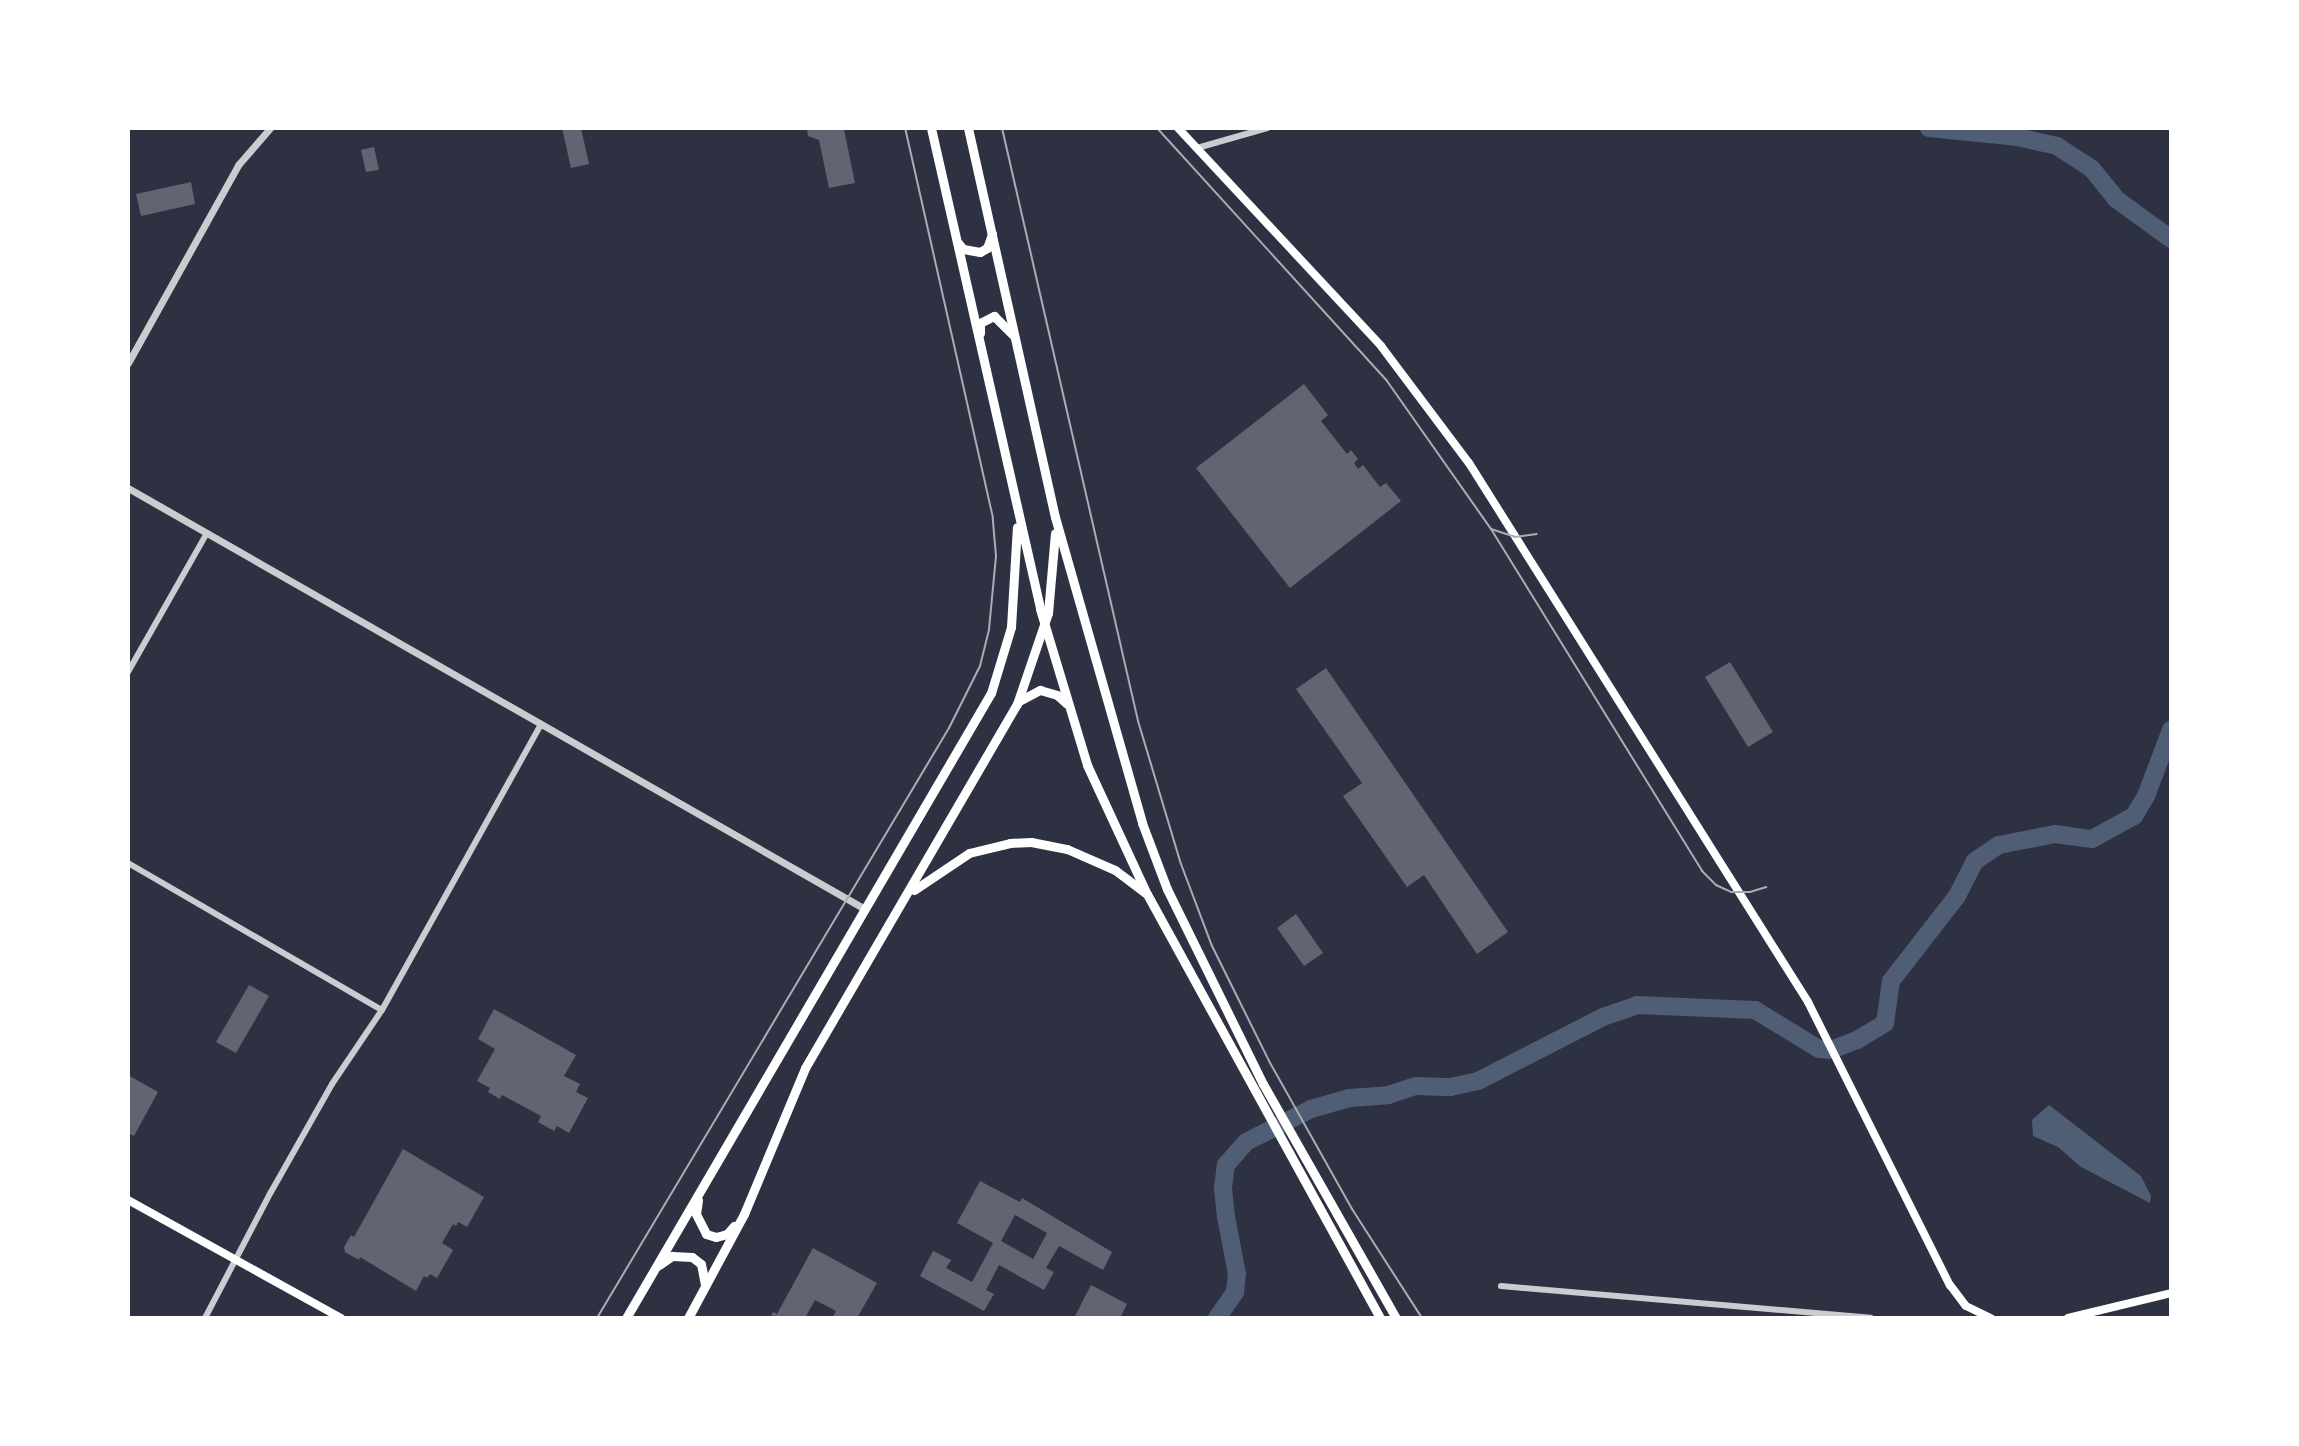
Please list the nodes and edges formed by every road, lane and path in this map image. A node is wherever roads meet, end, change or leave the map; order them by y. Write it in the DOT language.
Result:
graph roads {
  1 [pos="270,128"];
  2 [pos="931,128"];
  3 [pos="968,128"];
  4 [pos="1178,128"];
  5 [pos="1267,128"];
  6 [pos="1197,148"];
  7 [pos="992,233"];
  8 [pos="956,240"];
  9 [pos="1015,337"];
  10 [pos="979,343"];
  11 [pos="128,363"];
  12 [pos="128,488"];
  13 [pos="1017,512"];
  14 [pos="1055,517"];
  15 [pos="207,533"];
  16 [pos="1045,624"];
  17 [pos="128,672"];
  18 [pos="1017,704"];
  19 [pos="1067,704"];
  20 [pos="541,724"];
  21 [pos="128,863"];
  22 [pos="1147,894"];
  23 [pos="908,895"];
  24 [pos="865,909"];
  25 [pos="382,1010"];
  26 [pos="699,1193"];
  27 [pos="128,1200"];
  28 [pos="744,1214"];
  29 [pos="237,1262"];
  30 [pos="656,1267"];
  31 [pos="1501,1286"];
  32 [pos="704,1291"];
  33 [pos="2171,1293"];
  34 [pos="2106,1309"];
  35 [pos="205,1318"];
  36 [pos="341,1318"];
  37 [pos="626,1318"];
  38 [pos="688,1318"];
  39 [pos="1380,1318"];
  40 [pos="1396,1318"];
  41 [pos="1871,1318"];
  42 [pos="1988,1318"];
  43 [pos="2068,1318"];
  44 [pos="2096,1318"];
  1 -- 11 [label="street"];
  2 -- 8 [label="main road"];
  3 -- 7 [label="main road"];
  4 -- 6 [label="main road"];
  5 -- 6 [label="street"];
  6 -- 42 [label="main road"];
  7 -- 8 [label="main road"];
  7 -- 9 [label="main road"];
  8 -- 10 [label="main road"];
  9 -- 10 [label="main road"];
  9 -- 14 [label="main road"];
  10 -- 13 [label="main road"];
  12 -- 15 [label="street"];
  13 -- 16 [label="main road"];
  13 -- 24 [label="main road"];
  14 -- 16 [label="main road"];
  14 -- 40 [label="main road"];
  15 -- 17 [label="street"];
  15 -- 20 [label="street"];
  16 -- 18 [label="main road"];
  16 -- 19 [label="main road"];
  18 -- 19 [label="main road"];
  18 -- 23 [label="main road"];
  19 -- 22 [label="main road"];
  20 -- 24 [label="street"];
  20 -- 25 [label="street"];
  21 -- 25 [label="street"];
  22 -- 23 [label="main road"];
  22 -- 39 [label="main road"];
  23 -- 28 [label="main road"];
  24 -- 26 [label="main road"];
  25 -- 29 [label="street"];
  26 -- 28 [label="main road"];
  26 -- 30 [label="main road"];
  27 -- 29 [label="main road"];
  28 -- 32 [label="main road"];
  29 -- 35 [label="street"];
  29 -- 36 [label="main road"];
  30 -- 32 [label="main road"];
  30 -- 37 [label="main road"];
  31 -- 41 [label="street"];
  32 -- 38 [label="main road"];
  33 -- 34 [label="main road"];
  34 -- 43 [label="main road"];
  34 -- 44 [label="street"];
}
